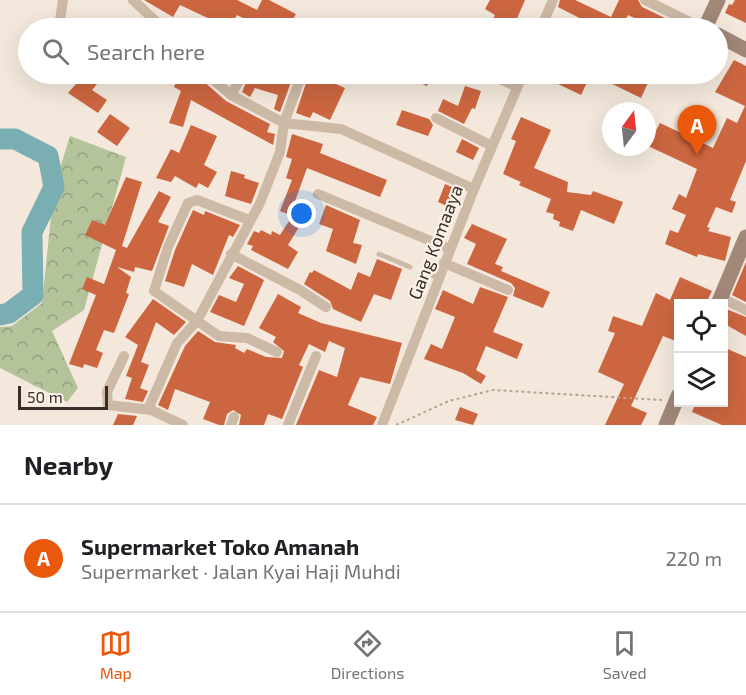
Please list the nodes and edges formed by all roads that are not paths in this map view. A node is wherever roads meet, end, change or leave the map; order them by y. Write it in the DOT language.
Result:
graph roads {
  1 [pos="63,0"];
  2 [pos="133,0"];
  3 [pos="553,0"];
  4 [pos="645,0"];
  5 [pos="718,0"];
  6 [pos="60,18"];
  7 [pos="152,18"];
  8 [pos="545,18"];
  9 [pos="683,18"];
  10 [pos="709,18"];
  11 [pos="728,41"];
  12 [pos="746,50"];
  13 [pos="218,84"];
  14 [pos="237,84"];
  15 [pos="298,84"];
  16 [pos="511,84"];
  17 [pos="518,84"];
  18 [pos="517,87"];
  19 [pos="231,95"];
  20 [pos="436,118"];
  21 [pos="284,123"];
  22 [pos="492,146"];
  23 [pos="474,189"];
  24 [pos="318,194"];
  25 [pos="249,220"];
  26 [pos="746,237"];
  27 [pos="450,249"];
  28 [pos="743,253"];
  29 [pos="231,254"];
  30 [pos="379,254"];
  31 [pos="444,263"];
  32 [pos="410,267"];
  33 [pos="423,272"];
  34 [pos="438,278"];
  35 [pos="508,290"];
  36 [pos="720,299"];
  37 [pos="728,303"];
  38 [pos="326,307"];
  39 [pos="746,310"];
  40 [pos="197,321"];
  41 [pos="277,352"];
  42 [pos="124,356"];
  43 [pos="316,356"];
  44 [pos="675,407"];
  45 [pos="151,410"];
  46 [pos="178,424"];
  47 [pos="288,425"];
  48 [pos="382,425"];
  49 [pos="668,425"];
  1 -- 6 [label="street"];
  2 -- 7 [label="street"];
  3 -- 8 [label="street"];
  4 -- 9 [label="street"];
  5 -- 10 [label="street"];
  11 -- 12 [label="street"];
  13 -- 19 [label="street"];
  14 -- 19 [label="street"];
  15 -- 21 [label="street"];
  16 -- 18 [label="street"];
  17 -- 18 [label="street, Gang Komaaya"];
  18 -- 22 [label="street, Gang Komaaya"];
  19 -- 21 [label="street"];
  20 -- 22 [label="street"];
  21 -- 23 [label="street"];
  21 -- 25 [label="street"];
  22 -- 23 [label="street, Gang Komaaya"];
  23 -- 27 [label="street, Gang Komaaya"];
  24 -- 27 [label="street"];
  25 -- 29 [label="street"];
  25 -- 40 [label="street"];
  26 -- 28 [label="street"];
  27 -- 31 [label="street, Gang Komaaya"];
  28 -- 36 [label="street"];
  29 -- 38 [label="street"];
  29 -- 40 [label="street"];
  30 -- 32 [label="lane"];
  31 -- 34 [label="street, Gang Komaaya"];
  31 -- 35 [label="street"];
  33 -- 34 [label="lane"];
  34 -- 48 [label="street, Gang Komaaya"];
  37 -- 39 [label="street"];
  40 -- 41 [label="street"];
  40 -- 45 [label="street"];
  42 -- 45 [label="street"];
  43 -- 47 [label="street"];
  44 -- 49 [label="street"];
  45 -- 46 [label="street"];
}
